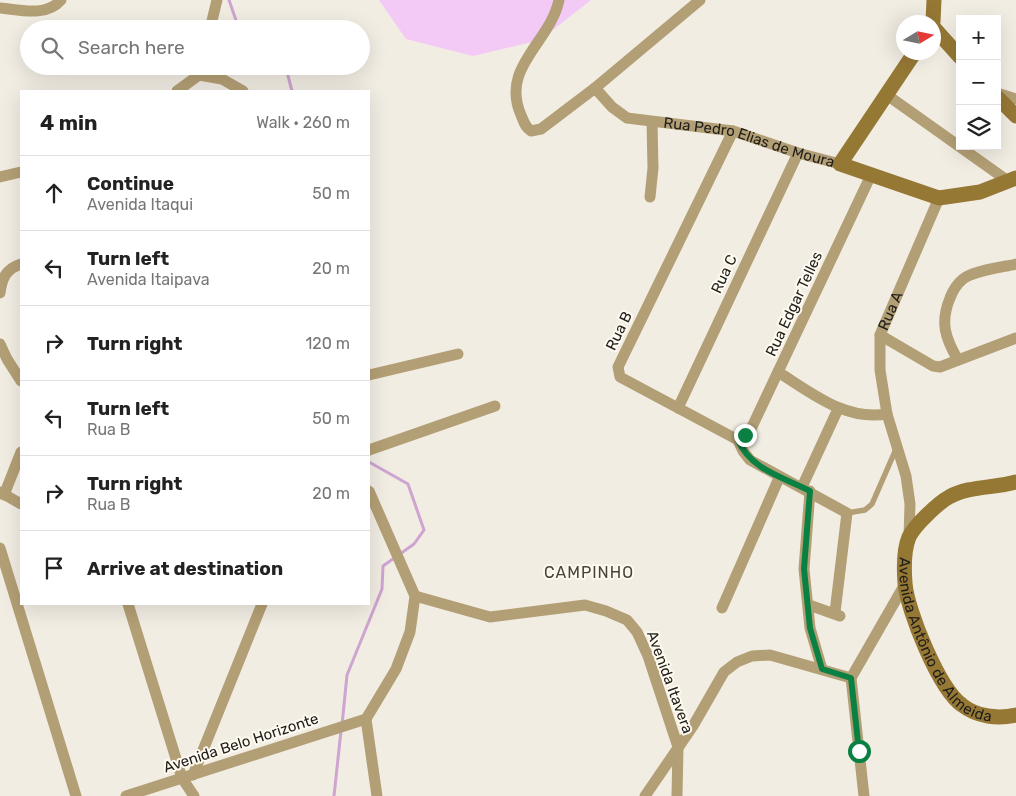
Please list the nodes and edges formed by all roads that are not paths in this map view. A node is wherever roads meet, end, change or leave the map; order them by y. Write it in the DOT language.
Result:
graph roads {
  1 [pos="61,0"];
  2 [pos="217,0"];
  3 [pos="559,0"];
  4 [pos="700,0"];
  5 [pos="934,0"];
  6 [pos="0,8"];
  7 [pos="933,15"];
  8 [pos="212,20"];
  9 [pos="941,36"];
  10 [pos="956,53"];
  11 [pos="910,60"];
  12 [pos="195,75"];
  13 [pos="212,75"];
  14 [pos="595,88"];
  15 [pos="178,90"];
  16 [pos="241,90"];
  17 [pos="1001,94"];
  18 [pos="887,95"];
  19 [pos="1016,99"];
  20 [pos="1001,101"];
  21 [pos="1016,116"];
  22 [pos="652,122"];
  23 [pos="732,131"];
  24 [pos="798,153"];
  25 [pos="840,164"];
  26 [pos="20,172"];
  27 [pos="871,175"];
  28 [pos="0,177"];
  29 [pos="1012,180"];
  30 [pos="650,198"];
  31 [pos="939,198"];
  32 [pos="20,264"];
  33 [pos="1016,264"];
  34 [pos="0,293"];
  35 [pos="880,335"];
  36 [pos="1016,338"];
  37 [pos="0,344"];
  38 [pos="458,354"];
  39 [pos="958,360"];
  40 [pos="778,372"];
  41 [pos="370,374"];
  42 [pos="20,379"];
  43 [pos="495,406"];
  44 [pos="678,408"];
  45 [pos="838,409"];
  46 [pos="887,414"];
  47 [pos="738,440"];
  48 [pos="897,447"];
  49 [pos="370,450"];
  50 [pos="20,454"];
  51 [pos="779,478"];
  52 [pos="1016,482"];
  53 [pos="806,489"];
  54 [pos="2,494"];
  55 [pos="370,496"];
  56 [pos="20,503"];
  57 [pos="372,513"];
  58 [pos="847,513"];
  59 [pos="910,536"];
  60 [pos="0,548"];
  61 [pos="905,584"];
  62 [pos="415,596"];
  63 [pos="128,605"];
  64 [pos="262,605"];
  65 [pos="809,605"];
  66 [pos="722,608"];
  67 [pos="822,669"];
  68 [pos="851,678"];
  69 [pos="1016,715"];
  70 [pos="366,719"];
  71 [pos="678,746"];
  72 [pos="187,777"];
  73 [pos="76,796"];
  74 [pos="126,796"];
  75 [pos="194,796"];
  76 [pos="377,796"];
  77 [pos="645,796"];
  78 [pos="677,796"];
  79 [pos="864,796"];
  1 -- 6 [label="street"];
  2 -- 8 [label="street"];
  3 -- 14 [label="street"];
  4 -- 14 [label="street"];
  5 -- 7 [label="street"];
  9 -- 10 [label="street"];
  11 -- 18 [label="street"];
  12 -- 15 [label="street"];
  13 -- 16 [label="street"];
  14 -- 22 [label="street, Rua Pedro Elias de Moura"];
  17 -- 19 [label="street"];
  18 -- 25 [label="street"];
  18 -- 29 [label="street"];
  20 -- 21 [label="street"];
  22 -- 23 [label="street, Rua Pedro Elias de Moura"];
  22 -- 30 [label="street"];
  23 -- 24 [label="street, Rua Pedro Elias de Moura"];
  23 -- 44 [label="street, Rua B"];
  24 -- 25 [label="street, Rua Pedro Elias de Moura"];
  24 -- 44 [label="street, Rua C"];
  25 -- 27 [label="street, Rua Pedro Elias de Moura"];
  26 -- 28 [label="street"];
  27 -- 31 [label="street, Rua Pedro Elias de Moura"];
  27 -- 40 [label="street, Rua Edgar Telles"];
  29 -- 31 [label="street"];
  31 -- 35 [label="street, Rua A"];
  32 -- 34 [label="street"];
  33 -- 39 [label="street"];
  35 -- 39 [label="street"];
  35 -- 46 [label="street, Rua A"];
  36 -- 39 [label="street"];
  37 -- 42 [label="street"];
  38 -- 41 [label="street"];
  40 -- 45 [label="street"];
  40 -- 47 [label="street, Rua Edgar Telles"];
  43 -- 49 [label="street"];
  44 -- 47 [label="street, Rua B"];
  45 -- 46 [label="street"];
  45 -- 53 [label="street"];
  46 -- 48 [label="street, Rua A"];
  47 -- 51 [label="street, Rua B"];
  48 -- 58 [label="lane"];
  48 -- 59 [label="street, Rua A"];
  50 -- 54 [label="street"];
  51 -- 53 [label="street, Rua B"];
  51 -- 66 [label="street"];
  52 -- 59 [label="street, Avenida Antônio de Almeida"];
  53 -- 58 [label="street, Rua B"];
  53 -- 65 [label="street"];
  54 -- 56 [label="street"];
  55 -- 57 [label="street"];
  57 -- 62 [label="street"];
  58 -- 65 [label="street"];
  59 -- 61 [label="street, Avenida Antônio de Almeida"];
  60 -- 73 [label="street"];
  61 -- 68 [label="street"];
  61 -- 69 [label="street, Avenida Antônio de Almeida"];
  62 -- 70 [label="street"];
  62 -- 71 [label="street, Avenida Itavera"];
  63 -- 72 [label="street"];
  64 -- 72 [label="street"];
  65 -- 67 [label="street"];
  67 -- 68 [label="street"];
  67 -- 71 [label="street"];
  68 -- 79 [label="street"];
  70 -- 72 [label="street, Avenida Belo Horizonte"];
  70 -- 76 [label="street"];
  71 -- 77 [label="street"];
  71 -- 78 [label="street, Avenida Itavera"];
  72 -- 74 [label="street, Avenida Belo Horizonte"];
  72 -- 75 [label="street"];
}
